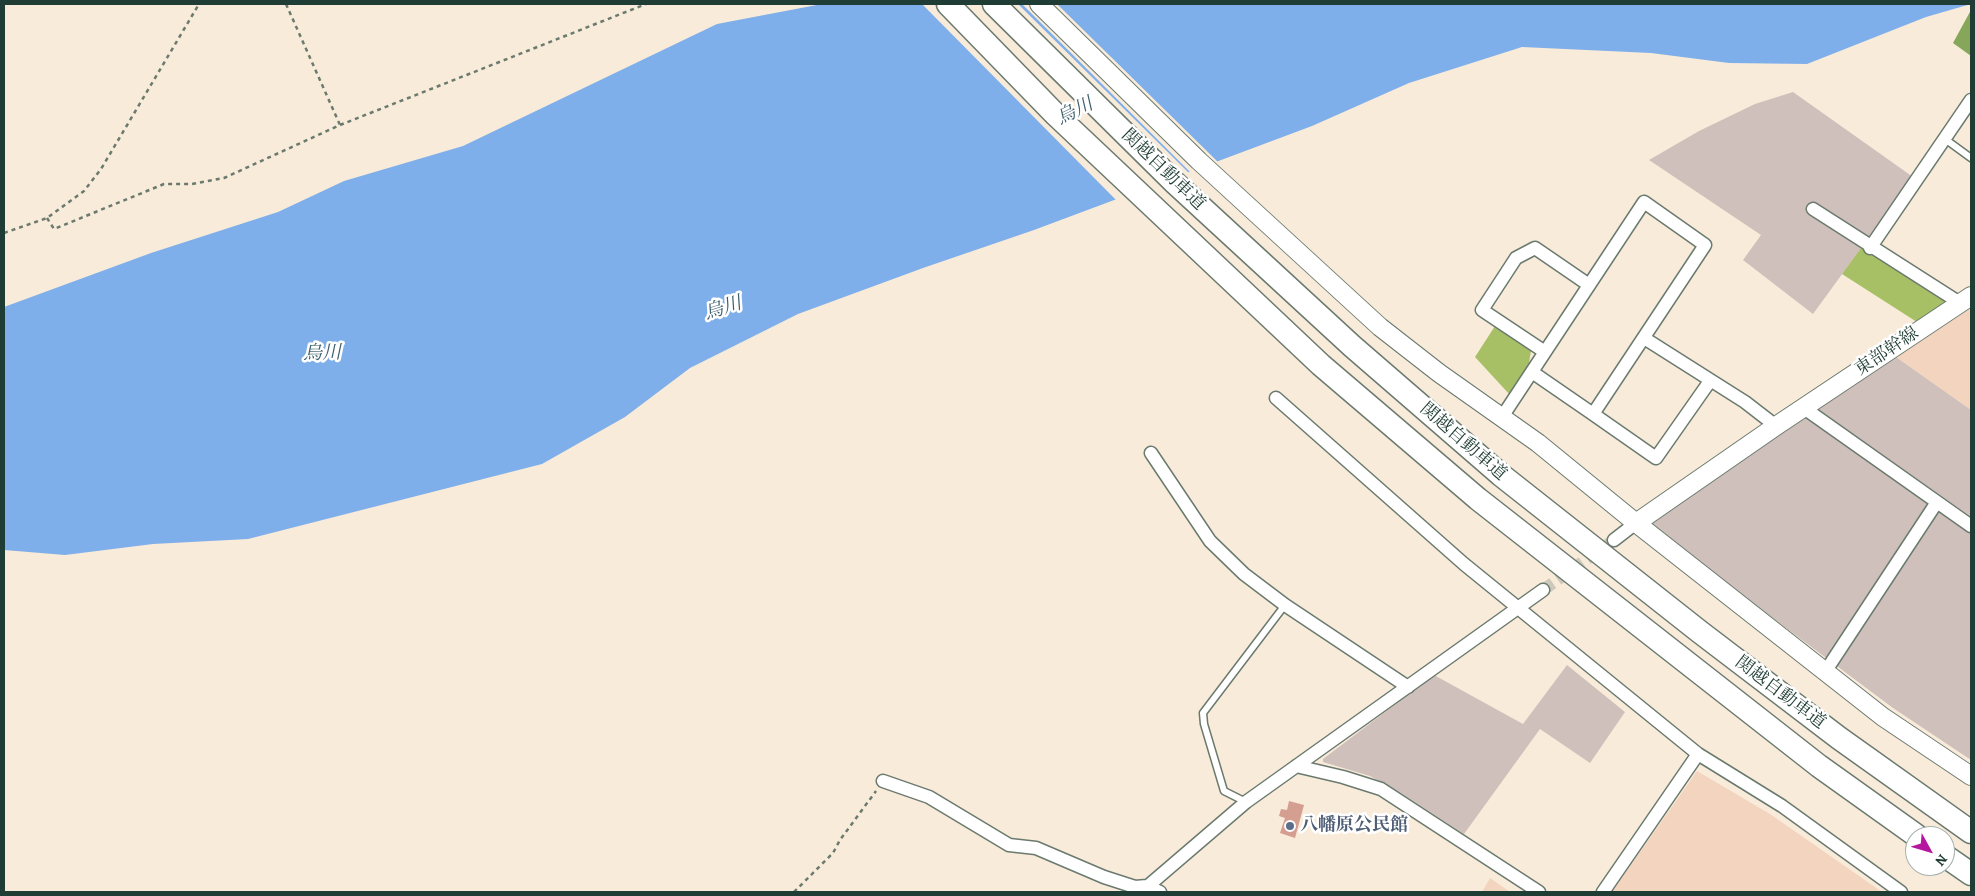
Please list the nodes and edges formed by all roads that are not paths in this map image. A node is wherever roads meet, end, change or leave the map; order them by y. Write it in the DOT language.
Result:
graph roads {
  1 [pos="948,4"];
  2 [pos="994,4"];
  3 [pos="1040,4"];
  4 [pos="1971,100"];
  5 [pos="1945,139"];
  6 [pos="1971,158"];
  7 [pos="1813,209"];
  8 [pos="1870,248"];
  9 [pos="1589,285"];
  10 [pos="1966,300"];
  11 [pos="1644,338"];
  12 [pos="1545,352"];
  13 [pos="1532,372"];
  14 [pos="1710,380"];
  15 [pos="1276,398"];
  16 [pos="1804,408"];
  17 [pos="1593,414"];
  18 [pos="1502,417"];
  19 [pos="1776,426"];
  20 [pos="1151,453"];
  21 [pos="1937,502"];
  22 [pos="1636,524"];
  23 [pos="1971,526"];
  24 [pos="1614,540"];
  25 [pos="1543,590"];
  26 [pos="1285,605"];
  27 [pos="1517,607"];
  28 [pos="1824,672"];
  29 [pos="1408,687"];
  30 [pos="1698,754"];
  31 [pos="1296,766"];
  32 [pos="1971,776"];
  33 [pos="883,781"];
  34 [pos="1246,802"];
  35 [pos="1905,827"];
  36 [pos="1971,832"];
  37 [pos="1955,863"];
  38 [pos="1971,874"];
  39 [pos="1144,889"];
  40 [pos="1160,892"];
  41 [pos="1539,892"];
  42 [pos="1603,892"];
  43 [pos="1901,892"];
  1 -- 35 [label="highway, 関越自動車道"];
  2 -- 36 [label="highway, 関越自動車道"];
  3 -- 18 [label="street"];
  4 -- 5 [label="street"];
  5 -- 6 [label="lane"];
  5 -- 8 [label="street"];
  7 -- 8 [label="street"];
  8 -- 10 [label="street"];
  9 -- 11 [label="street"];
  9 -- 12 [label="street"];
  9 -- 12 [label="street"];
  10 -- 16 [label="street, 東部幹線"];
  11 -- 14 [label="street"];
  11 -- 17 [label="street"];
  12 -- 13 [label="street"];
  13 -- 17 [label="street"];
  13 -- 18 [label="street"];
  14 -- 17 [label="street"];
  14 -- 19 [label="street"];
  15 -- 27 [label="street"];
  16 -- 19 [label="street, 東部幹線"];
  16 -- 21 [label="street"];
  18 -- 22 [label="street"];
  19 -- 22 [label="street, 東部幹線"];
  20 -- 26 [label="street"];
  21 -- 23 [label="street"];
  21 -- 28 [label="street"];
  22 -- 24 [label="street"];
  22 -- 28 [label="street"];
  25 -- 27 [label="street"];
  26 -- 29 [label="street"];
  26 -- 34 [label="lane"];
  27 -- 29 [label="street"];
  27 -- 30 [label="street"];
  28 -- 32 [label="street"];
  29 -- 31 [label="street"];
  30 -- 42 [label="street"];
  30 -- 43 [label="street"];
  31 -- 34 [label="street"];
  31 -- 41 [label="street"];
  33 -- 39 [label="street"];
  34 -- 39 [label="street"];
  37 -- 38 [label="highway"];
  39 -- 40 [label="street"];
}
